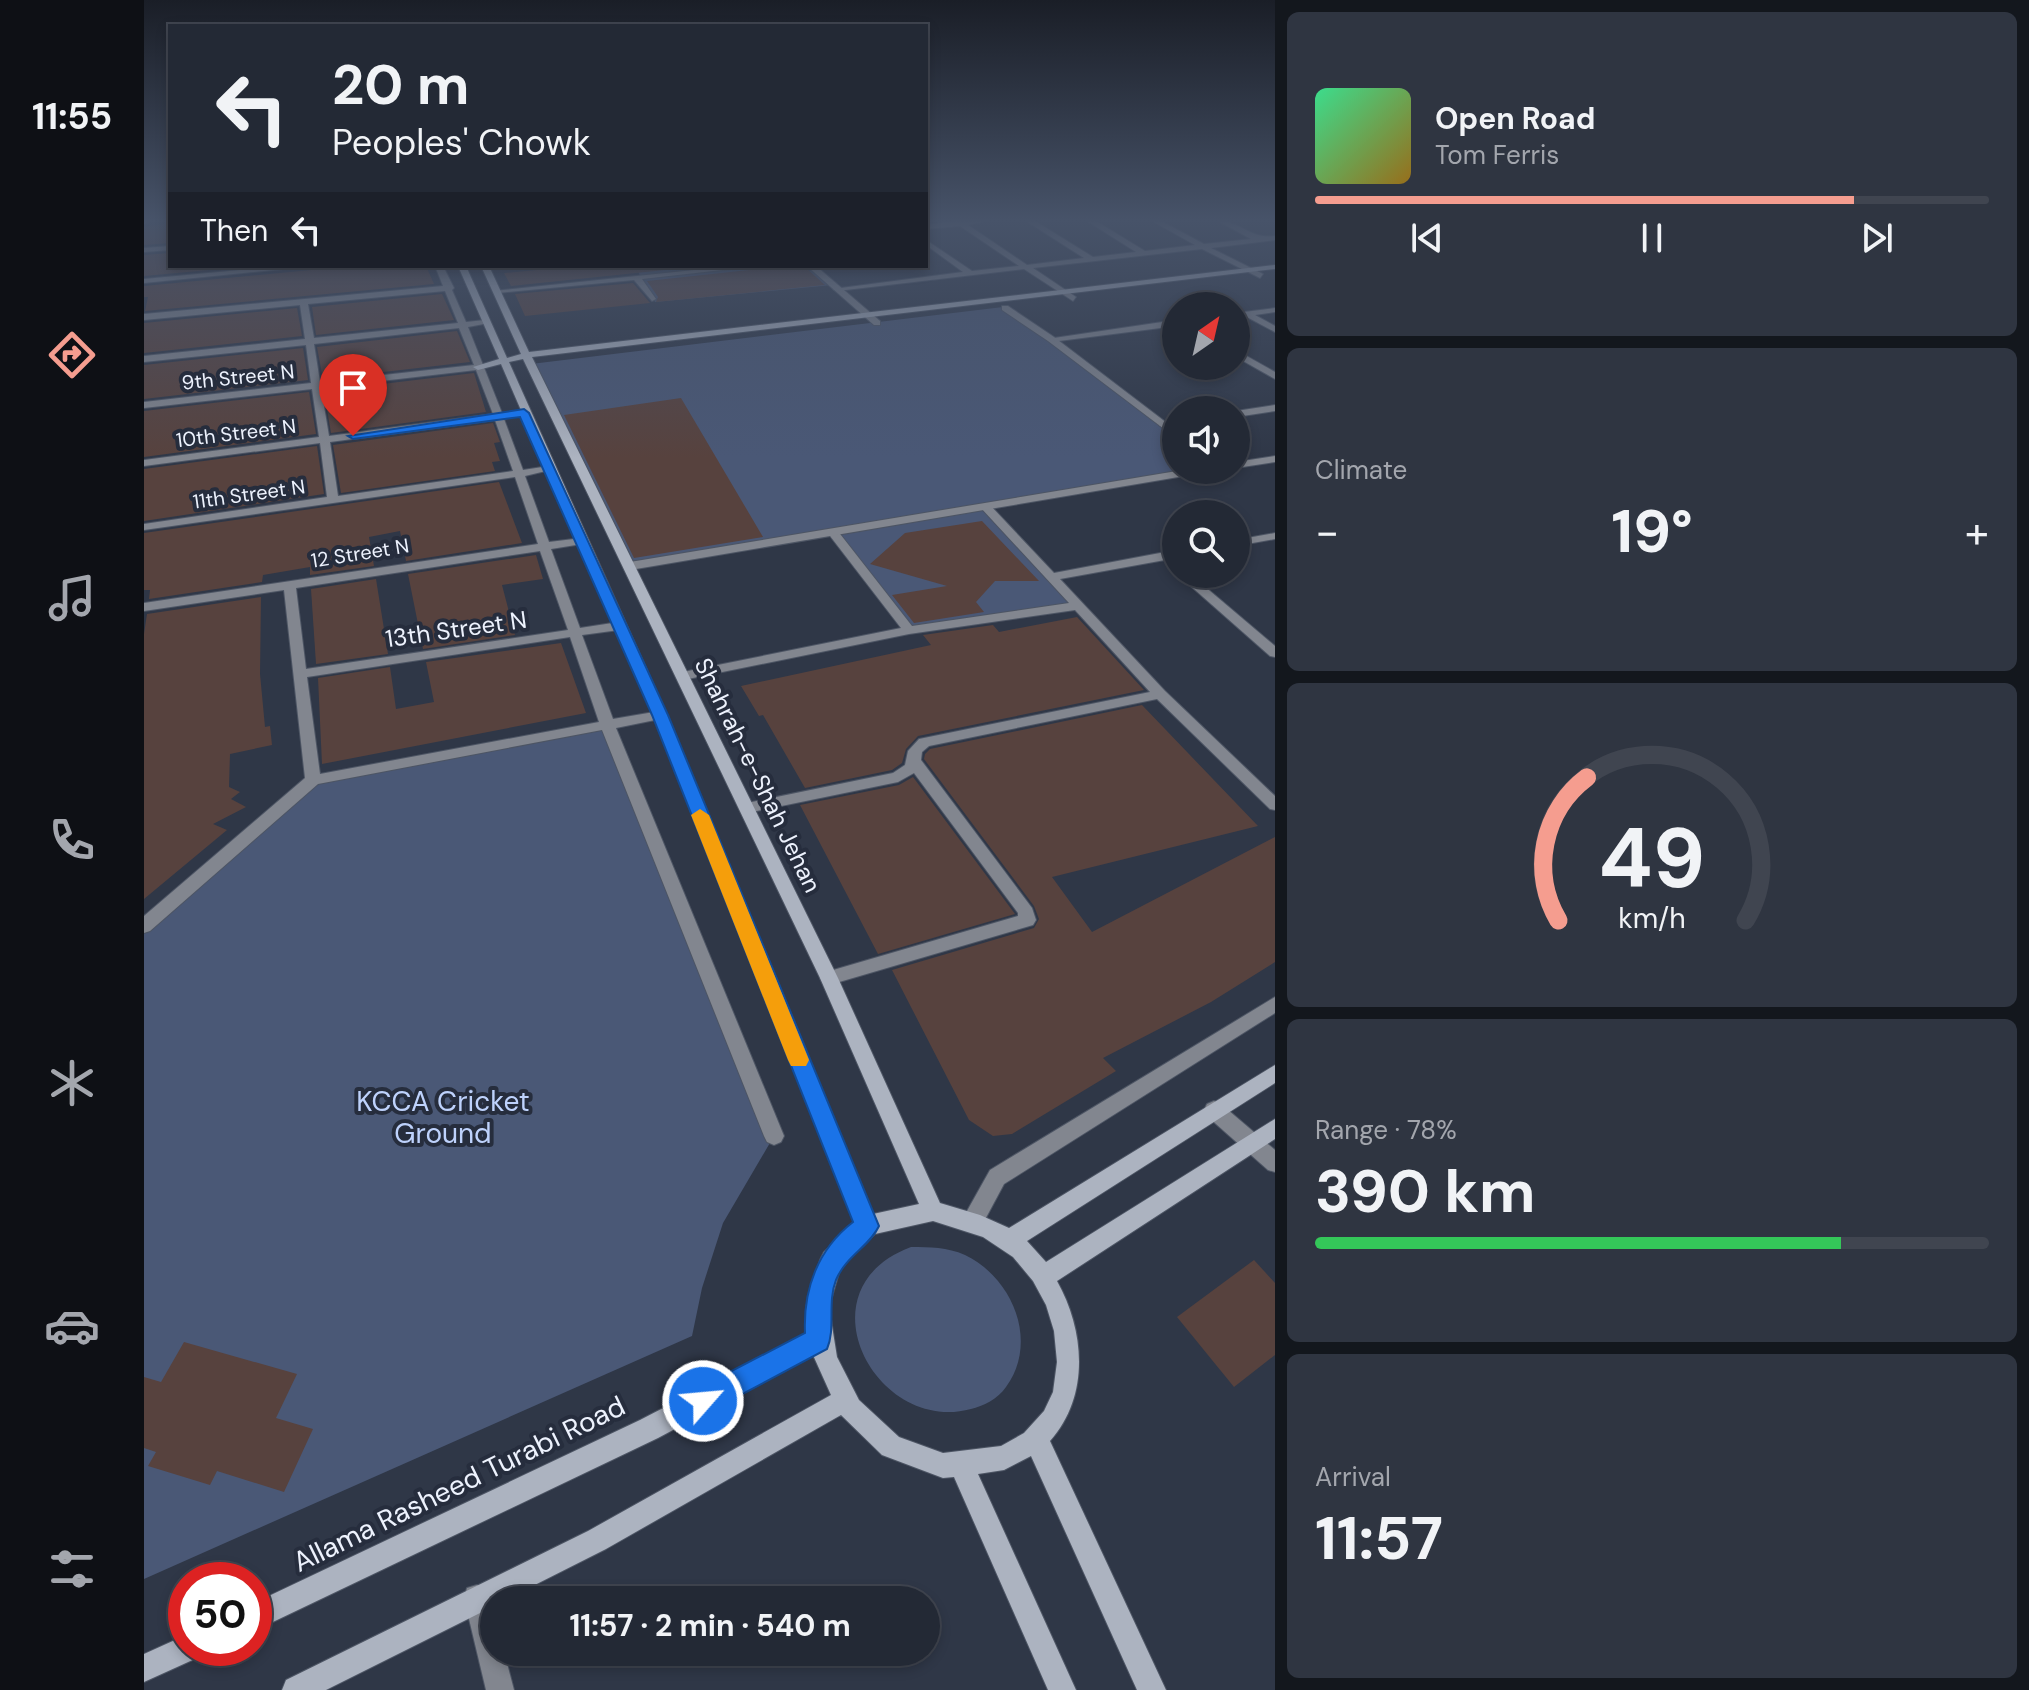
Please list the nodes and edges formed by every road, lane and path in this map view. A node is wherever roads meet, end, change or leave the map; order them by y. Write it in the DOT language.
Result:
graph roads {
  1 [pos="326,300"];
  2 [pos="454,300"];
  3 [pos="476,300"];
  4 [pos="502,300"];
  5 [pos="850,300"];
  6 [pos="996,300"];
  7 [pos="1066,300"];
  8 [pos="304,302"];
  9 [pos="1005,308"];
  10 [pos="1275,310"];
  11 [pos="1250,314"];
  12 [pos="867,315"];
  13 [pos="1250,316"];
  14 [pos="144,317"];
  15 [pos="485,323"];
  16 [pos="877,323"];
  17 [pos="1162,325"];
  18 [pos="463,326"];
  19 [pos="1275,329"];
  20 [pos="1051,339"];
  21 [pos="310,342"];
  22 [pos="144,359"];
  23 [pos="531,360"];
  24 [pos="1250,361"];
  25 [pos="502,363"];
  26 [pos="478,367"];
  27 [pos="1275,376"];
  28 [pos="316,386"];
  29 [pos="144,405"];
  30 [pos="1275,408"];
  31 [pos="1250,412"];
  32 [pos="524,413"];
  33 [pos="499,417"];
  34 [pos="1162,423"];
  35 [pos="324,440"];
  36 [pos="1275,459"];
  37 [pos="144,463"];
  38 [pos="1250,463"];
  39 [pos="549,469"];
  40 [pos="516,474"];
  41 [pos="1162,477"];
  42 [pos="333,500"];
  43 [pos="985,506"];
  44 [pos="144,527"];
  45 [pos="833,532"];
  46 [pos="1275,536"];
  47 [pos="1250,540"];
  48 [pos="582,541"];
  49 [pos="545,546"];
  50 [pos="1162,556"];
  51 [pos="630,566"];
  52 [pos="1050,577"];
  53 [pos="289,584"];
  54 [pos="1199,588"];
  55 [pos="1077,606"];
  56 [pos="144,607"];
  57 [pos="619,626"];
  58 [pos="909,630"];
  59 [pos="573,634"];
  60 [pos="1275,653"];
  61 [pos="300,674"];
  62 [pos="683,676"];
  63 [pos="1160,694"];
  64 [pos="660,715"];
  65 [pos="608,725"];
  66 [pos="915,763"];
  67 [pos="313,780"];
  68 [pos="1275,805"];
  69 [pos="747,808"];
  70 [pos="144,926"];
  71 [pos="829,978"];
  72 [pos="1275,1004"];
  73 [pos="1275,1073"];
  74 [pos="1214,1110"];
  75 [pos="1275,1128"];
  76 [pos="774,1136"];
  77 [pos="1253,1143"];
  78 [pos="1275,1163"];
  79 [pos="933,1211"];
  80 [pos="973,1220"];
  81 [pos="867,1226"];
  82 [pos="1009,1240"];
  83 [pos="1043,1277"];
  84 [pos="818,1340"];
  85 [pos="843,1401"];
  86 [pos="1036,1439"];
  87 [pos="962,1466"];
  88 [pos="477,1598"];
  89 [pos="272,1608"];
  90 [pos="168,1657"];
  91 [pos="144,1668"];
  92 [pos="296,1690"];
  93 [pos="500,1690"];
  94 [pos="1062,1690"];
  95 [pos="1152,1690"];
  1 -- 8 [label="street"];
  2 -- 18 [label="street"];
  3 -- 15 [label="main road"];
  4 -- 23 [label="main road, Shahrah-e-Shah Jehan"];
  5 -- 12 [label="street"];
  6 -- 12 [label="main road"];
  7 -- 9 [label="main road"];
  8 -- 14 [label="street"];
  8 -- 21 [label="street"];
  9 -- 16 [label="main road"];
  9 -- 20 [label="street"];
  10 -- 11 [label="street"];
  12 -- 16 [label="street"];
  12 -- 23 [label="main road"];
  13 -- 19 [label="street"];
  15 -- 18 [label="street"];
  15 -- 25 [label="main road"];
  16 -- 23 [label="main road"];
  17 -- 20 [label="street"];
  18 -- 21 [label="street"];
  18 -- 26 [label="street"];
  20 -- 34 [label="street"];
  21 -- 22 [label="street"];
  21 -- 28 [label="street"];
  23 -- 25 [label="main road"];
  23 -- 51 [label="main road, Shahrah-e-Shah Jehan"];
  24 -- 27 [label="street"];
  25 -- 26 [label="main road"];
  25 -- 32 [label="main road"];
  26 -- 28 [label="street, 9th Street N"];
  26 -- 33 [label="street"];
  28 -- 29 [label="street, 9th Street N"];
  28 -- 35 [label="street"];
  30 -- 31 [label="street"];
  32 -- 33 [label="street, 10th Street N"];
  32 -- 39 [label="main road"];
  33 -- 35 [label="street, 10th Street N"];
  33 -- 40 [label="street"];
  35 -- 37 [label="street, 10th Street N"];
  35 -- 42 [label="street"];
  36 -- 38 [label="street"];
  39 -- 40 [label="street, 11th Street N"];
  39 -- 48 [label="main road"];
  40 -- 42 [label="street, 11th Street N"];
  40 -- 49 [label="street"];
  41 -- 43 [label="street"];
  42 -- 44 [label="street, 11th Street N"];
  43 -- 45 [label="street"];
  43 -- 52 [label="street"];
  45 -- 51 [label="street"];
  45 -- 58 [label="street"];
  46 -- 47 [label="street"];
  48 -- 49 [label="street, 12 Street N"];
  48 -- 57 [label="main road"];
  49 -- 53 [label="street, 12 Street N"];
  49 -- 59 [label="street"];
  50 -- 52 [label="street"];
  51 -- 62 [label="main road, Shahrah-e-Shah Jehan"];
  52 -- 55 [label="street"];
  53 -- 56 [label="street, 12 Street N"];
  53 -- 61 [label="street"];
  54 -- 60 [label="street"];
  55 -- 58 [label="street"];
  55 -- 63 [label="street"];
  57 -- 59 [label="street, 13th Street N"];
  57 -- 64 [label="main road"];
  58 -- 62 [label="street"];
  59 -- 61 [label="street, 13th Street N"];
  59 -- 65 [label="street"];
  61 -- 67 [label="street"];
  62 -- 69 [label="main road, Shahrah-e-Shah Jehan"];
  63 -- 66 [label="street"];
  63 -- 68 [label="street"];
  64 -- 65 [label="street"];
  64 -- 81 [label="main road"];
  65 -- 67 [label="street"];
  65 -- 76 [label="street"];
  66 -- 69 [label="street"];
  66 -- 71 [label="street"];
  67 -- 70 [label="street"];
  69 -- 71 [label="main road, Shahrah-e-Shah Jehan"];
  71 -- 79 [label="main road, Shahrah-e-Shah Jehan"];
  72 -- 80 [label="street"];
  73 -- 74 [label="main road"];
  74 -- 77 [label="street"];
  74 -- 82 [label="main road"];
  75 -- 77 [label="main road"];
  77 -- 78 [label="street"];
  77 -- 83 [label="main road"];
  79 -- 80 [label="main road"];
  79 -- 81 [label="main road"];
  80 -- 82 [label="main road"];
  81 -- 84 [label="main road"];
  82 -- 83 [label="main road"];
  83 -- 86 [label="main road"];
  84 -- 85 [label="main road"];
  84 -- 89 [label="main road, Allama Rasheed Turabi Road"];
  85 -- 87 [label="main road"];
  85 -- 88 [label="main road"];
  86 -- 87 [label="main road"];
  86 -- 95 [label="main road"];
  87 -- 94 [label="main road"];
  88 -- 92 [label="main road"];
  88 -- 93 [label="street"];
  90 -- 91 [label="main road"];
}
